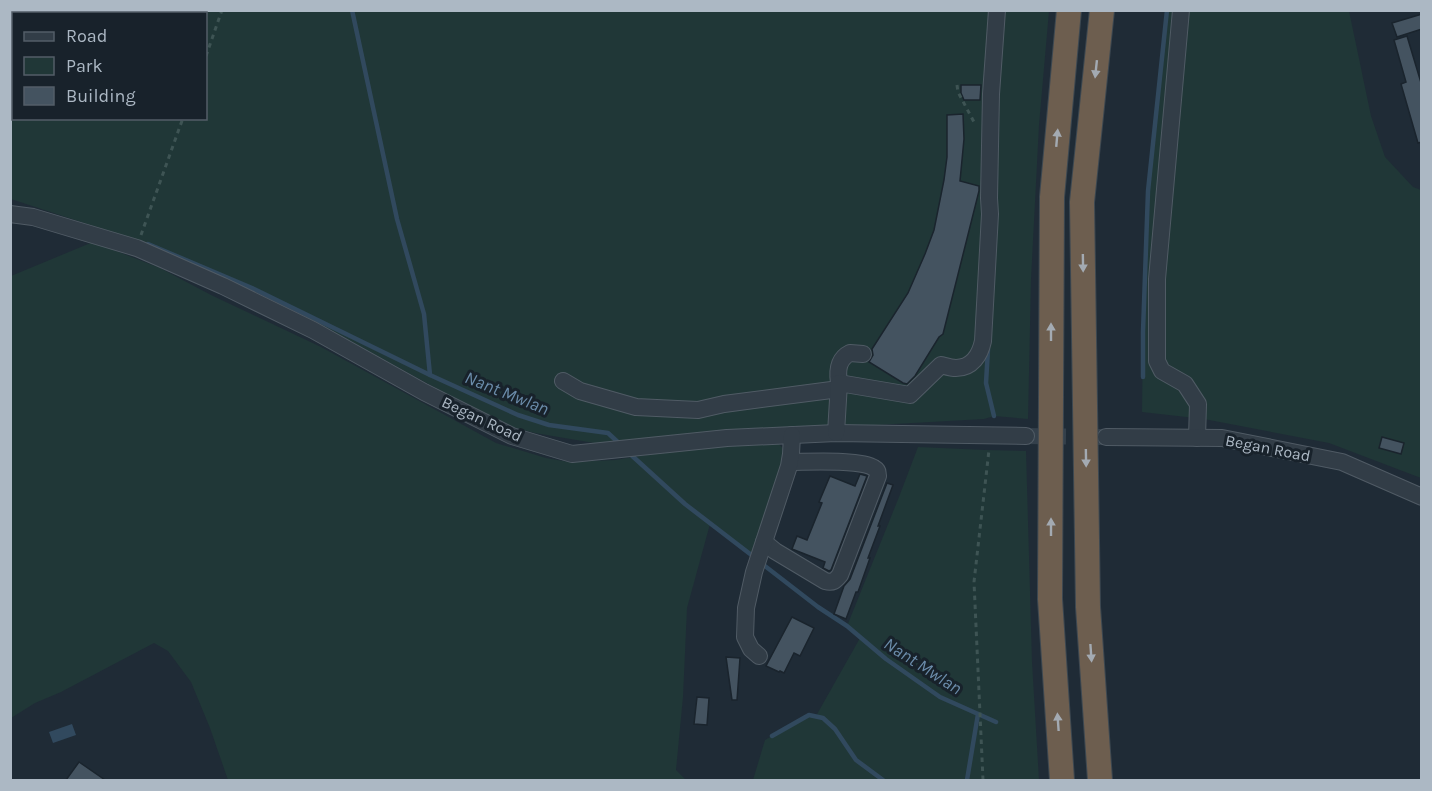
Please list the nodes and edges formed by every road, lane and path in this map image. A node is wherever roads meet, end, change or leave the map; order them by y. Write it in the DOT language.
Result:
graph roads {
  1 [pos="222,10"];
  2 [pos="997,10"];
  3 [pos="1069,10"];
  4 [pos="1102,10"];
  5 [pos="1181,10"];
  6 [pos="207,53"];
  7 [pos="957,85"];
  8 [pos="182,120"];
  9 [pos="990,142"];
  10 [pos="10,214"];
  11 [pos="137,248"];
  12 [pos="863,354"];
  13 [pos="563,381"];
  14 [pos="839,386"];
  15 [pos="836,433"];
  16 [pos="792,435"];
  17 [pos="989,436"];
  18 [pos="1026,436"];
  19 [pos="1106,437"];
  20 [pos="1197,438"];
  21 [pos="790,462"];
  22 [pos="1422,497"];
  23 [pos="763,546"];
  24 [pos="759,656"];
  25 [pos="983,780"];
  26 [pos="1062,780"];
  27 [pos="1100,780"];
  1 -- 6 [label="path"];
  2 -- 9 [label="street"];
  26 -- 3 [label="highway, one-way"];
  4 -- 27 [label="highway, one-way"];
  5 -- 20 [label="street"];
  7 -- 9 [label="path"];
  8 -- 11 [label="path"];
  9 -- 14 [label="street"];
  10 -- 11 [label="street, Began Road"];
  11 -- 16 [label="street, Began Road"];
  12 -- 14 [label="street"];
  13 -- 14 [label="street"];
  14 -- 15 [label="street"];
  15 -- 16 [label="street, Began Road"];
  15 -- 17 [label="street, Began Road"];
  16 -- 21 [label="street"];
  17 -- 18 [label="street, Began Road"];
  17 -- 25 [label="path"];
  19 -- 20 [label="street, Began Road"];
  20 -- 22 [label="street, Began Road"];
  21 -- 23 [label="street"];
  21 -- 23 [label="street"];
  23 -- 24 [label="street"];
}
